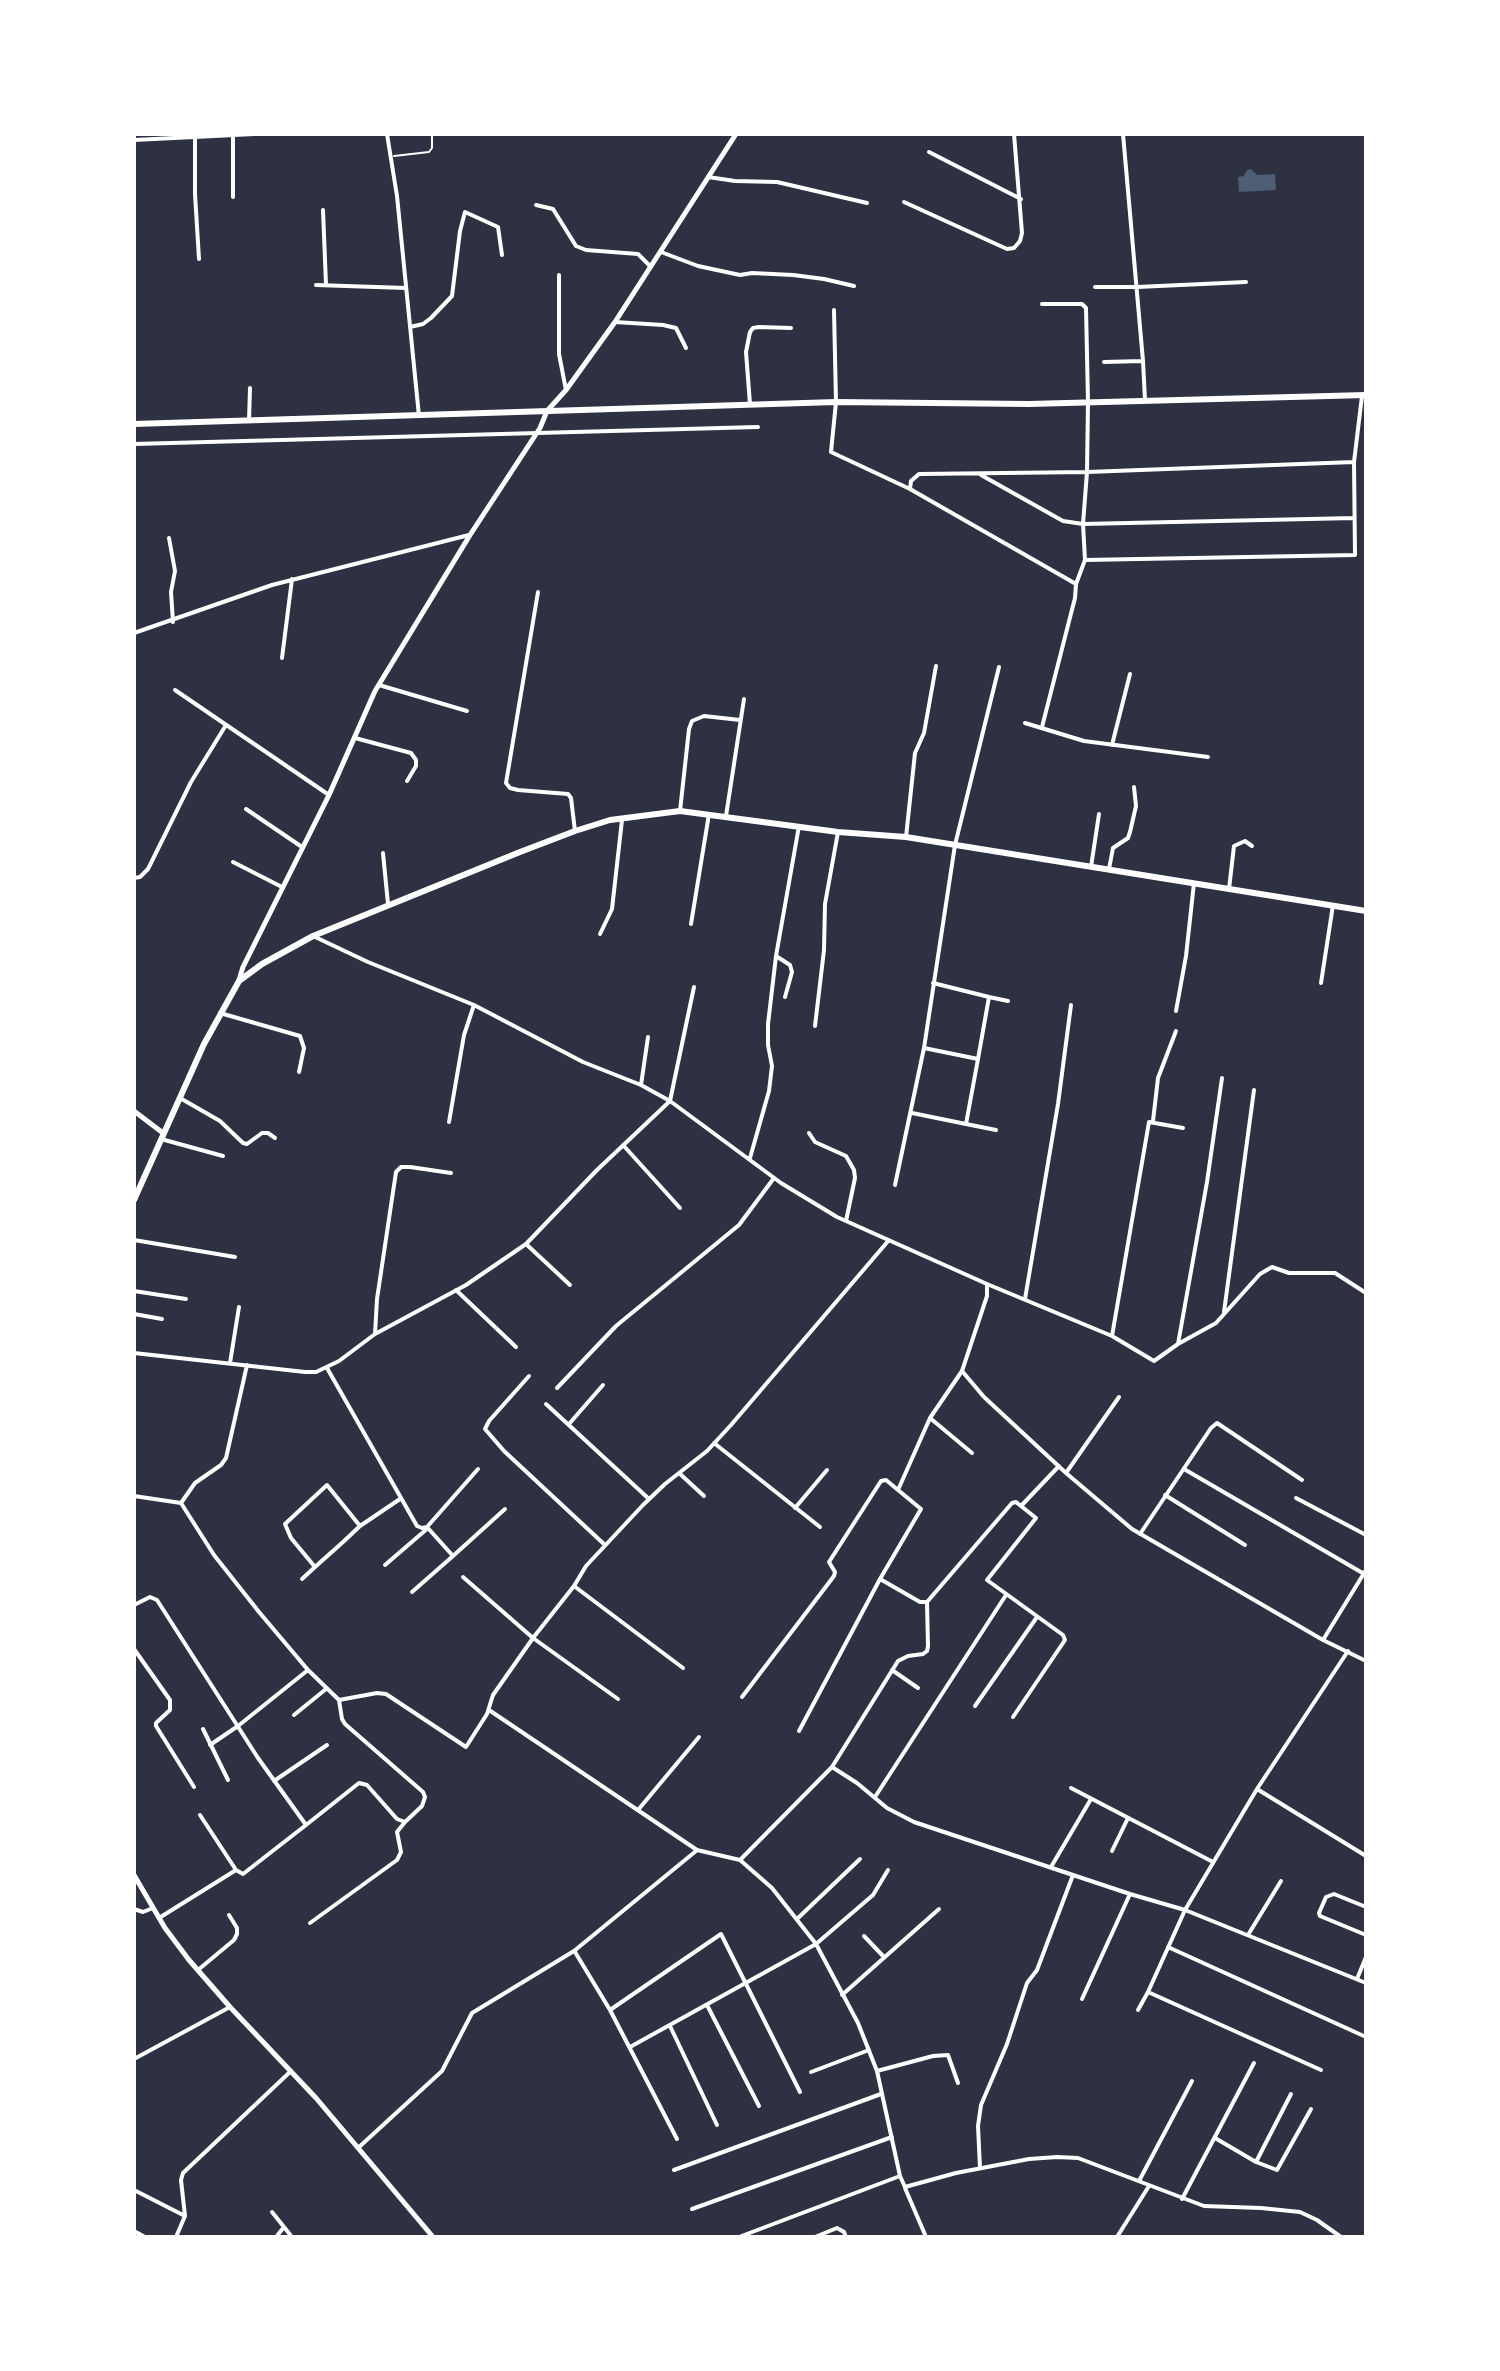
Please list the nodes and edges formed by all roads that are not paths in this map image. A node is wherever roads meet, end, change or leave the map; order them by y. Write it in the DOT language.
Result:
graph roads {
  1 [pos="223,134"];
  2 [pos="254,134"];
  3 [pos="387,134"];
  4 [pos="432,134"];
  5 [pos="736,134"];
  6 [pos="1014,134"];
  7 [pos="1123,134"];
  8 [pos="233,135"];
  9 [pos="161,136"];
  10 [pos="195,137"];
  11 [pos="134,140"];
  12 [pos="929,152"];
  13 [pos="391,157"];
  14 [pos="708,177"];
  15 [pos="233,197"];
  16 [pos="1021,199"];
  17 [pos="904,202"];
  18 [pos="867,203"];
  19 [pos="536,205"];
  20 [pos="323,210"];
  21 [pos="660,251"];
  22 [pos="502,255"];
  23 [pos="199,259"];
  24 [pos="650,266"];
  25 [pos="559,275"];
  26 [pos="1246,282"];
  27 [pos="316,285"];
  28 [pos="326,285"];
  29 [pos="854,286"];
  30 [pos="1095,287"];
  31 [pos="1137,287"];
  32 [pos="406,288"];
  33 [pos="1042,304"];
  34 [pos="834,310"];
  35 [pos="615,322"];
  36 [pos="410,327"];
  37 [pos="791,328"];
  38 [pos="686,348"];
  39 [pos="1143,361"];
  40 [pos="1104,362"];
  41 [pos="250,388"];
  42 [pos="566,390"];
  43 [pos="1364,396"];
  44 [pos="1145,400"];
  45 [pos="836,402"];
  46 [pos="1088,402"];
  47 [pos="750,406"];
  48 [pos="547,411"];
  49 [pos="419,416"];
  50 [pos="249,421"];
  51 [pos="134,424"];
  52 [pos="758,427"];
  53 [pos="536,434"];
  54 [pos="134,444"];
  55 [pos="1354,462"];
  56 [pos="1087,472"];
  57 [pos="978,473"];
  58 [pos="910,489"];
  59 [pos="1354,518"];
  60 [pos="1083,524"];
  61 [pos="470,535"];
  62 [pos="169,538"];
  63 [pos="1085,560"];
  64 [pos="292,579"];
  65 [pos="1076,584"];
  66 [pos="538,592"];
  67 [pos="173,622"];
  68 [pos="134,633"];
  69 [pos="282,658"];
  70 [pos="936,666"];
  71 [pos="999,667"];
  72 [pos="1130,674"];
  73 [pos="379,685"];
  74 [pos="175,690"];
  75 [pos="744,699"];
  76 [pos="467,711"];
  77 [pos="740,720"];
  78 [pos="1025,723"];
  79 [pos="226,725"];
  80 [pos="1042,727"];
  81 [pos="355,738"];
  82 [pos="1112,745"];
  83 [pos="1208,757"];
  84 [pos="407,781"];
  85 [pos="1134,787"];
  86 [pos="329,795"];
  87 [pos="246,809"];
  88 [pos="680,811"];
  89 [pos="709,814"];
  90 [pos="1099,814"];
  91 [pos="726,816"];
  92 [pos="622,817"];
  93 [pos="799,826"];
  94 [pos="575,831"];
  95 [pos="838,832"];
  96 [pos="906,837"];
  97 [pos="955,845"];
  98 [pos="1252,846"];
  99 [pos="302,847"];
  100 [pos="383,853"];
  101 [pos="233,862"];
  102 [pos="1091,867"];
  103 [pos="1109,869"];
  104 [pos="134,878"];
  105 [pos="1194,883"];
  106 [pos="282,887"];
  107 [pos="1229,889"];
  108 [pos="388,904"];
  109 [pos="1333,905"];
  110 [pos="1366,911"];
  111 [pos="691,924"];
  112 [pos="600,934"];
  113 [pos="313,936"];
  114 [pos="776,956"];
  115 [pos="239,981"];
  116 [pos="933,983"];
  117 [pos="1321,983"];
  118 [pos="694,987"];
  119 [pos="785,997"];
  120 [pos="989,997"];
  121 [pos="1008,1001"];
  122 [pos="474,1005"];
  123 [pos="1071,1005"];
  124 [pos="1176,1011"];
  125 [pos="220,1013"];
  126 [pos="815,1026"];
  127 [pos="1176,1031"];
  128 [pos="648,1037"];
  129 [pos="924,1048"];
  130 [pos="978,1059"];
  131 [pos="299,1072"];
  132 [pos="1222,1078"];
  133 [pos="641,1085"];
  134 [pos="1254,1090"];
  135 [pos="180,1098"];
  136 [pos="670,1101"];
  137 [pos="134,1111"];
  138 [pos="911,1113"];
  139 [pos="449,1122"];
  140 [pos="1153,1122"];
  141 [pos="966,1124"];
  142 [pos="1183,1128"];
  143 [pos="996,1130"];
  144 [pos="809,1133"];
  145 [pos="162,1136"];
  146 [pos="275,1138"];
  147 [pos="623,1145"];
  148 [pos="223,1156"];
  149 [pos="749,1159"];
  150 [pos="451,1173"];
  151 [pos="774,1178"];
  152 [pos="895,1185"];
  153 [pos="134,1200"];
  154 [pos="680,1208"];
  155 [pos="846,1221"];
  156 [pos="134,1240"];
  157 [pos="889,1240"];
  158 [pos="526,1244"];
  159 [pos="235,1257"];
  160 [pos="987,1284"];
  161 [pos="570,1285"];
  162 [pos="456,1290"];
  163 [pos="134,1291"];
  164 [pos="1366,1293"];
  165 [pos="186,1299"];
  166 [pos="1025,1299"];
  167 [pos="239,1307"];
  168 [pos="134,1314"];
  169 [pos="1224,1315"];
  170 [pos="162,1319"];
  171 [pos="375,1334"];
  172 [pos="1112,1336"];
  173 [pos="1178,1344"];
  174 [pos="516,1347"];
  175 [pos="134,1353"];
  176 [pos="230,1363"];
  177 [pos="247,1365"];
  178 [pos="327,1368"];
  179 [pos="962,1371"];
  180 [pos="529,1376"];
  181 [pos="603,1385"];
  182 [pos="557,1388"];
  183 [pos="1119,1397"];
  184 [pos="546,1404"];
  185 [pos="930,1418"];
  186 [pos="569,1424"];
  187 [pos="714,1443"];
  188 [pos="972,1453"];
  189 [pos="1059,1466"];
  190 [pos="478,1469"];
  191 [pos="1184,1469"];
  192 [pos="827,1470"];
  193 [pos="679,1473"];
  194 [pos="1066,1473"];
  195 [pos="1302,1480"];
  196 [pos="898,1490"];
  197 [pos="1165,1495"];
  198 [pos="134,1496"];
  199 [pos="704,1496"];
  200 [pos="1296,1498"];
  201 [pos="400,1499"];
  202 [pos="649,1499"];
  203 [pos="181,1503"];
  204 [pos="1021,1506"];
  205 [pos="795,1508"];
  206 [pos="505,1509"];
  207 [pos="360,1526"];
  208 [pos="427,1527"];
  209 [pos="820,1527"];
  210 [pos="1140,1534"];
  211 [pos="1366,1535"];
  212 [pos="605,1545"];
  213 [pos="1245,1545"];
  214 [pos="453,1556"];
  215 [pos="385,1565"];
  216 [pos="315,1567"];
  217 [pos="1365,1573"];
  218 [pos="463,1577"];
  219 [pos="302,1579"];
  220 [pos="880,1579"];
  221 [pos="574,1586"];
  222 [pos="412,1592"];
  223 [pos="1006,1595"];
  224 [pos="927,1602"];
  225 [pos="134,1605"];
  226 [pos="1037,1617"];
  227 [pos="533,1638"];
  228 [pos="1323,1640"];
  229 [pos="134,1649"];
  230 [pos="1348,1651"];
  231 [pos="1366,1661"];
  232 [pos="683,1668"];
  233 [pos="308,1670"];
  234 [pos="892,1670"];
  235 [pos="918,1688"];
  236 [pos="326,1689"];
  237 [pos="742,1697"];
  238 [pos="618,1699"];
  239 [pos="339,1700"];
  240 [pos="975,1706"];
  241 [pos="489,1710"];
  242 [pos="294,1715"];
  243 [pos="1013,1717"];
  244 [pos="238,1726"];
  245 [pos="203,1729"];
  246 [pos="799,1731"];
  247 [pos="699,1737"];
  248 [pos="210,1745"];
  249 [pos="327,1745"];
  250 [pos="832,1767"];
  251 [pos="228,1780"];
  252 [pos="274,1781"];
  253 [pos="194,1787"];
  254 [pos="1071,1788"];
  255 [pos="1257,1789"];
  256 [pos="875,1797"];
  257 [pos="1091,1799"];
  258 [pos="638,1810"];
  259 [pos="200,1815"];
  260 [pos="1128,1818"];
  261 [pos="405,1822"];
  262 [pos="306,1825"];
  263 [pos="697,1850"];
  264 [pos="1112,1851"];
  265 [pos="1366,1856"];
  266 [pos="860,1859"];
  267 [pos="740,1860"];
  268 [pos="1213,1862"];
  269 [pos="1051,1867"];
  270 [pos="236,1870"];
  271 [pos="888,1870"];
  272 [pos="134,1875"];
  273 [pos="1073,1875"];
  274 [pos="1281,1881"];
  275 [pos="1130,1894"];
  276 [pos="1366,1907"];
  277 [pos="153,1908"];
  278 [pos="134,1909"];
  279 [pos="939,1909"];
  280 [pos="1185,1910"];
  281 [pos="229,1915"];
  282 [pos="159,1918"];
  283 [pos="797,1919"];
  284 [pos="310,1923"];
  285 [pos="1248,1935"];
  286 [pos="1366,1935"];
  287 [pos="864,1936"];
  288 [pos="816,1944"];
  289 [pos="1168,1947"];
  290 [pos="574,1951"];
  291 [pos="884,1957"];
  292 [pos="1366,1957"];
  293 [pos="198,1970"];
  294 [pos="1357,1979"];
  295 [pos="745,1981"];
  296 [pos="1366,1983"];
  297 [pos="1148,1992"];
  298 [pos="842,1995"];
  299 [pos="1082,1999"];
  300 [pos="707,2005"];
  301 [pos="230,2007"];
  302 [pos="610,2010"];
  303 [pos="1138,2010"];
  304 [pos="669,2025"];
  305 [pos="1366,2037"];
  306 [pos="630,2047"];
  307 [pos="869,2050"];
  308 [pos="134,2059"];
  309 [pos="1254,2063"];
  310 [pos="1321,2070"];
  311 [pos="291,2071"];
  312 [pos="877,2071"];
  313 [pos="811,2072"];
  314 [pos="1192,2081"];
  315 [pos="958,2083"];
  316 [pos="800,2092"];
  317 [pos="881,2094"];
  318 [pos="1291,2094"];
  319 [pos="759,2106"];
  320 [pos="1311,2109"];
  321 [pos="717,2125"];
  322 [pos="892,2137"];
  323 [pos="1215,2138"];
  324 [pos="677,2139"];
  325 [pos="358,2148"];
  326 [pos="1256,2162"];
  327 [pos="980,2168"];
  328 [pos="674,2170"];
  329 [pos="900,2176"];
  330 [pos="1139,2182"];
  331 [pos="1149,2186"];
  332 [pos="905,2187"];
  333 [pos="136,2191"];
  334 [pos="1182,2199"];
  335 [pos="692,2209"];
  336 [pos="272,2212"];
  337 [pos="185,2216"];
  338 [pos="284,2227"];
  339 [pos="134,2231"];
  340 [pos="145,2237"];
  341 [pos="176,2237"];
  342 [pos="276,2237"];
  343 [pos="292,2237"];
  344 [pos="433,2237"];
  345 [pos="739,2237"];
  346 [pos="815,2237"];
  347 [pos="846,2237"];
  348 [pos="926,2237"];
  349 [pos="1117,2237"];
  350 [pos="1341,2237"];
  1 -- 8 [label="street"];
  1 -- 10 [label="street"];
  2 -- 8 [label="street"];
  3 -- 13 [label="street"];
  4 -- 13 [label="lane"];
  5 -- 14 [label="street"];
  6 -- 16 [label="street"];
  7 -- 31 [label="street"];
  8 -- 15 [label="street"];
  9 -- 10 [label="street"];
  9 -- 11 [label="street"];
  10 -- 23 [label="street"];
  12 -- 16 [label="street"];
  13 -- 32 [label="street"];
  14 -- 18 [label="street"];
  14 -- 21 [label="street"];
  16 -- 17 [label="street"];
  19 -- 24 [label="street"];
  20 -- 28 [label="street"];
  21 -- 24 [label="street"];
  21 -- 29 [label="street"];
  22 -- 36 [label="street"];
  24 -- 35 [label="street"];
  25 -- 42 [label="street"];
  26 -- 31 [label="street"];
  27 -- 28 [label="street"];
  28 -- 32 [label="street"];
  30 -- 31 [label="street"];
  31 -- 39 [label="street"];
  32 -- 36 [label="street"];
  33 -- 46 [label="street"];
  34 -- 45 [label="street"];
  35 -- 38 [label="street"];
  35 -- 42 [label="street"];
  36 -- 49 [label="street"];
  37 -- 47 [label="street"];
  39 -- 40 [label="street"];
  39 -- 44 [label="street"];
  41 -- 50 [label="street"];
  42 -- 48 [label="street"];
  43 -- 44 [label="main road"];
  43 -- 55 [label="street"];
  44 -- 46 [label="main road"];
  45 -- 46 [label="main road"];
  45 -- 47 [label="main road"];
  45 -- 58 [label="street"];
  46 -- 56 [label="street"];
  47 -- 48 [label="main road"];
  48 -- 49 [label="main road"];
  48 -- 53 [label="street"];
  49 -- 50 [label="main road"];
  50 -- 51 [label="main road"];
  52 -- 53 [label="street"];
  53 -- 54 [label="street"];
  53 -- 61 [label="street"];
  55 -- 56 [label="street"];
  55 -- 59 [label="street"];
  56 -- 57 [label="street"];
  56 -- 60 [label="street"];
  57 -- 58 [label="street"];
  57 -- 60 [label="street"];
  58 -- 65 [label="street"];
  59 -- 60 [label="street"];
  59 -- 63 [label="street"];
  60 -- 63 [label="street"];
  61 -- 64 [label="street"];
  61 -- 73 [label="street"];
  62 -- 67 [label="street"];
  63 -- 65 [label="street"];
  64 -- 67 [label="street"];
  64 -- 69 [label="street"];
  65 -- 80 [label="street"];
  66 -- 94 [label="street"];
  67 -- 68 [label="street"];
  70 -- 96 [label="street"];
  71 -- 97 [label="street"];
  72 -- 82 [label="street"];
  73 -- 76 [label="street"];
  73 -- 81 [label="street"];
  74 -- 79 [label="street"];
  75 -- 77 [label="street"];
  77 -- 88 [label="street"];
  77 -- 91 [label="street"];
  78 -- 80 [label="street"];
  79 -- 86 [label="street"];
  79 -- 104 [label="street"];
  80 -- 82 [label="street"];
  81 -- 84 [label="street"];
  81 -- 86 [label="street"];
  82 -- 83 [label="street"];
  85 -- 103 [label="street"];
  86 -- 99 [label="street"];
  87 -- 99 [label="street"];
  88 -- 89 [label="main road"];
  88 -- 92 [label="main road"];
  89 -- 91 [label="main road"];
  89 -- 111 [label="street"];
  90 -- 102 [label="street"];
  91 -- 93 [label="main road"];
  92 -- 94 [label="main road"];
  92 -- 112 [label="street"];
  93 -- 95 [label="main road"];
  93 -- 114 [label="street"];
  94 -- 108 [label="main road"];
  95 -- 96 [label="main road"];
  95 -- 126 [label="street"];
  96 -- 97 [label="main road"];
  97 -- 102 [label="main road"];
  97 -- 116 [label="street"];
  98 -- 107 [label="street"];
  99 -- 106 [label="street"];
  100 -- 108 [label="street"];
  101 -- 106 [label="street"];
  102 -- 103 [label="main road"];
  103 -- 105 [label="main road"];
  105 -- 107 [label="main road"];
  105 -- 124 [label="street"];
  106 -- 115 [label="street"];
  107 -- 109 [label="main road"];
  108 -- 113 [label="main road"];
  109 -- 110 [label="main road"];
  109 -- 117 [label="street"];
  113 -- 115 [label="main road"];
  113 -- 122 [label="street"];
  114 -- 119 [label="street"];
  114 -- 149 [label="street"];
  115 -- 125 [label="main road"];
  116 -- 120 [label="street"];
  116 -- 129 [label="street"];
  118 -- 136 [label="street"];
  120 -- 121 [label="street"];
  120 -- 130 [label="street"];
  122 -- 133 [label="street"];
  122 -- 139 [label="street"];
  123 -- 166 [label="street"];
  125 -- 131 [label="street"];
  125 -- 135 [label="main road"];
  127 -- 140 [label="street"];
  128 -- 133 [label="street"];
  129 -- 130 [label="street"];
  129 -- 138 [label="street"];
  130 -- 141 [label="street"];
  132 -- 173 [label="street"];
  133 -- 136 [label="street"];
  134 -- 169 [label="street"];
  135 -- 145 [label="main road"];
  135 -- 146 [label="street"];
  136 -- 147 [label="street"];
  136 -- 149 [label="street"];
  137 -- 145 [label="street"];
  138 -- 141 [label="street"];
  138 -- 152 [label="street"];
  140 -- 142 [label="street"];
  140 -- 172 [label="street"];
  141 -- 143 [label="street"];
  144 -- 155 [label="street"];
  145 -- 148 [label="street"];
  145 -- 153 [label="main road"];
  147 -- 154 [label="street"];
  147 -- 158 [label="street"];
  149 -- 151 [label="street"];
  150 -- 171 [label="street"];
  151 -- 155 [label="street"];
  151 -- 182 [label="street"];
  155 -- 157 [label="street"];
  156 -- 159 [label="street"];
  157 -- 160 [label="street"];
  157 -- 187 [label="street"];
  158 -- 161 [label="street"];
  158 -- 162 [label="street"];
  160 -- 166 [label="street"];
  160 -- 179 [label="street"];
  162 -- 171 [label="street"];
  162 -- 174 [label="street"];
  163 -- 165 [label="street"];
  164 -- 169 [label="street"];
  166 -- 172 [label="street"];
  167 -- 176 [label="street"];
  168 -- 170 [label="street"];
  169 -- 173 [label="street"];
  171 -- 178 [label="street"];
  172 -- 173 [label="street"];
  175 -- 176 [label="street"];
  176 -- 177 [label="street"];
  177 -- 178 [label="street"];
  177 -- 203 [label="street"];
  178 -- 201 [label="street"];
  179 -- 185 [label="street"];
  179 -- 189 [label="street"];
  180 -- 212 [label="street"];
  181 -- 186 [label="street"];
  183 -- 194 [label="street"];
  184 -- 186 [label="street"];
  185 -- 188 [label="street"];
  185 -- 196 [label="street"];
  186 -- 202 [label="street"];
  187 -- 193 [label="street"];
  187 -- 205 [label="street"];
  189 -- 194 [label="street"];
  189 -- 204 [label="street"];
  190 -- 208 [label="street"];
  191 -- 195 [label="street"];
  191 -- 197 [label="street"];
  191 -- 217 [label="street"];
  192 -- 205 [label="street"];
  193 -- 199 [label="street"];
  193 -- 202 [label="street"];
  194 -- 210 [label="street"];
  196 -- 220 [label="street"];
  196 -- 237 [label="street"];
  197 -- 210 [label="street"];
  197 -- 213 [label="street"];
  198 -- 203 [label="street"];
  200 -- 211 [label="street"];
  201 -- 207 [label="street"];
  201 -- 208 [label="street"];
  202 -- 212 [label="street"];
  203 -- 233 [label="street"];
  204 -- 223 [label="street"];
  204 -- 224 [label="street"];
  205 -- 209 [label="street"];
  206 -- 214 [label="street"];
  207 -- 216 [label="street"];
  207 -- 216 [label="street"];
  208 -- 214 [label="street"];
  208 -- 215 [label="street"];
  210 -- 228 [label="street"];
  212 -- 221 [label="street"];
  214 -- 222 [label="street"];
  216 -- 219 [label="street"];
  217 -- 228 [label="street"];
  218 -- 227 [label="street"];
  220 -- 224 [label="street"];
  220 -- 246 [label="street"];
  221 -- 227 [label="street"];
  221 -- 232 [label="street"];
  223 -- 226 [label="street"];
  223 -- 256 [label="street"];
  224 -- 234 [label="street"];
  225 -- 244 [label="street"];
  226 -- 240 [label="street"];
  226 -- 243 [label="street"];
  227 -- 238 [label="street"];
  227 -- 241 [label="street"];
  228 -- 230 [label="street"];
  229 -- 253 [label="street"];
  230 -- 231 [label="street"];
  230 -- 255 [label="street"];
  233 -- 236 [label="street"];
  233 -- 244 [label="street"];
  234 -- 235 [label="street"];
  234 -- 250 [label="street"];
  236 -- 239 [label="street"];
  236 -- 242 [label="street"];
  239 -- 241 [label="street"];
  239 -- 261 [label="street"];
  241 -- 258 [label="street"];
  244 -- 248 [label="street"];
  244 -- 252 [label="street"];
  245 -- 248 [label="street"];
  247 -- 258 [label="street"];
  248 -- 251 [label="street"];
  249 -- 252 [label="street"];
  250 -- 256 [label="street"];
  250 -- 267 [label="street"];
  252 -- 262 [label="street"];
  254 -- 257 [label="street"];
  255 -- 265 [label="street"];
  255 -- 268 [label="street"];
  256 -- 269 [label="street"];
  257 -- 260 [label="street"];
  257 -- 269 [label="street"];
  258 -- 263 [label="street"];
  259 -- 270 [label="street"];
  260 -- 264 [label="street"];
  260 -- 268 [label="street"];
  261 -- 262 [label="street"];
  261 -- 284 [label="street"];
  262 -- 270 [label="street"];
  263 -- 267 [label="street"];
  263 -- 290 [label="street"];
  266 -- 283 [label="street"];
  267 -- 283 [label="street"];
  268 -- 280 [label="street"];
  269 -- 273 [label="street"];
  270 -- 282 [label="street"];
  271 -- 288 [label="street"];
  272 -- 277 [label="street"];
  273 -- 275 [label="street"];
  273 -- 327 [label="street"];
  274 -- 285 [label="street"];
  275 -- 280 [label="street"];
  275 -- 299 [label="street"];
  276 -- 286 [label="street"];
  277 -- 278 [label="street"];
  277 -- 282 [label="street"];
  279 -- 291 [label="street"];
  280 -- 285 [label="street"];
  280 -- 289 [label="street"];
  281 -- 293 [label="street"];
  282 -- 293 [label="street"];
  283 -- 288 [label="street"];
  285 -- 294 [label="street"];
  287 -- 291 [label="street"];
  288 -- 295 [label="street"];
  288 -- 298 [label="street"];
  289 -- 297 [label="street"];
  289 -- 305 [label="street"];
  290 -- 302 [label="street"];
  290 -- 325 [label="street"];
  291 -- 298 [label="street"];
  292 -- 294 [label="street"];
  293 -- 301 [label="street"];
  294 -- 296 [label="street"];
  295 -- 300 [label="street"];
  295 -- 302 [label="street"];
  295 -- 316 [label="street"];
  297 -- 303 [label="street"];
  297 -- 310 [label="street"];
  298 -- 307 [label="street"];
  300 -- 304 [label="street"];
  300 -- 319 [label="street"];
  301 -- 308 [label="street"];
  301 -- 311 [label="street"];
  302 -- 306 [label="street"];
  304 -- 306 [label="street"];
  304 -- 321 [label="street"];
  306 -- 324 [label="street"];
  307 -- 312 [label="street"];
  307 -- 313 [label="street"];
  309 -- 323 [label="street"];
  311 -- 325 [label="street"];
  311 -- 337 [label="street"];
  312 -- 315 [label="street"];
  312 -- 317 [label="street"];
  314 -- 330 [label="street"];
  317 -- 322 [label="street"];
  317 -- 328 [label="street"];
  318 -- 326 [label="street"];
  320 -- 326 [label="street"];
  322 -- 329 [label="street"];
  322 -- 335 [label="street"];
  323 -- 326 [label="street"];
  323 -- 334 [label="street"];
  325 -- 344 [label="street"];
  327 -- 330 [label="street"];
  327 -- 332 [label="street"];
  329 -- 332 [label="street"];
  329 -- 345 [label="street"];
  330 -- 331 [label="street"];
  331 -- 334 [label="street"];
  331 -- 349 [label="street"];
  332 -- 348 [label="street"];
  333 -- 337 [label="street"];
  334 -- 350 [label="street"];
  336 -- 338 [label="street"];
  337 -- 341 [label="street"];
  338 -- 342 [label="street"];
  338 -- 343 [label="street"];
  339 -- 340 [label="street"];
  346 -- 347 [label="street"];
}
